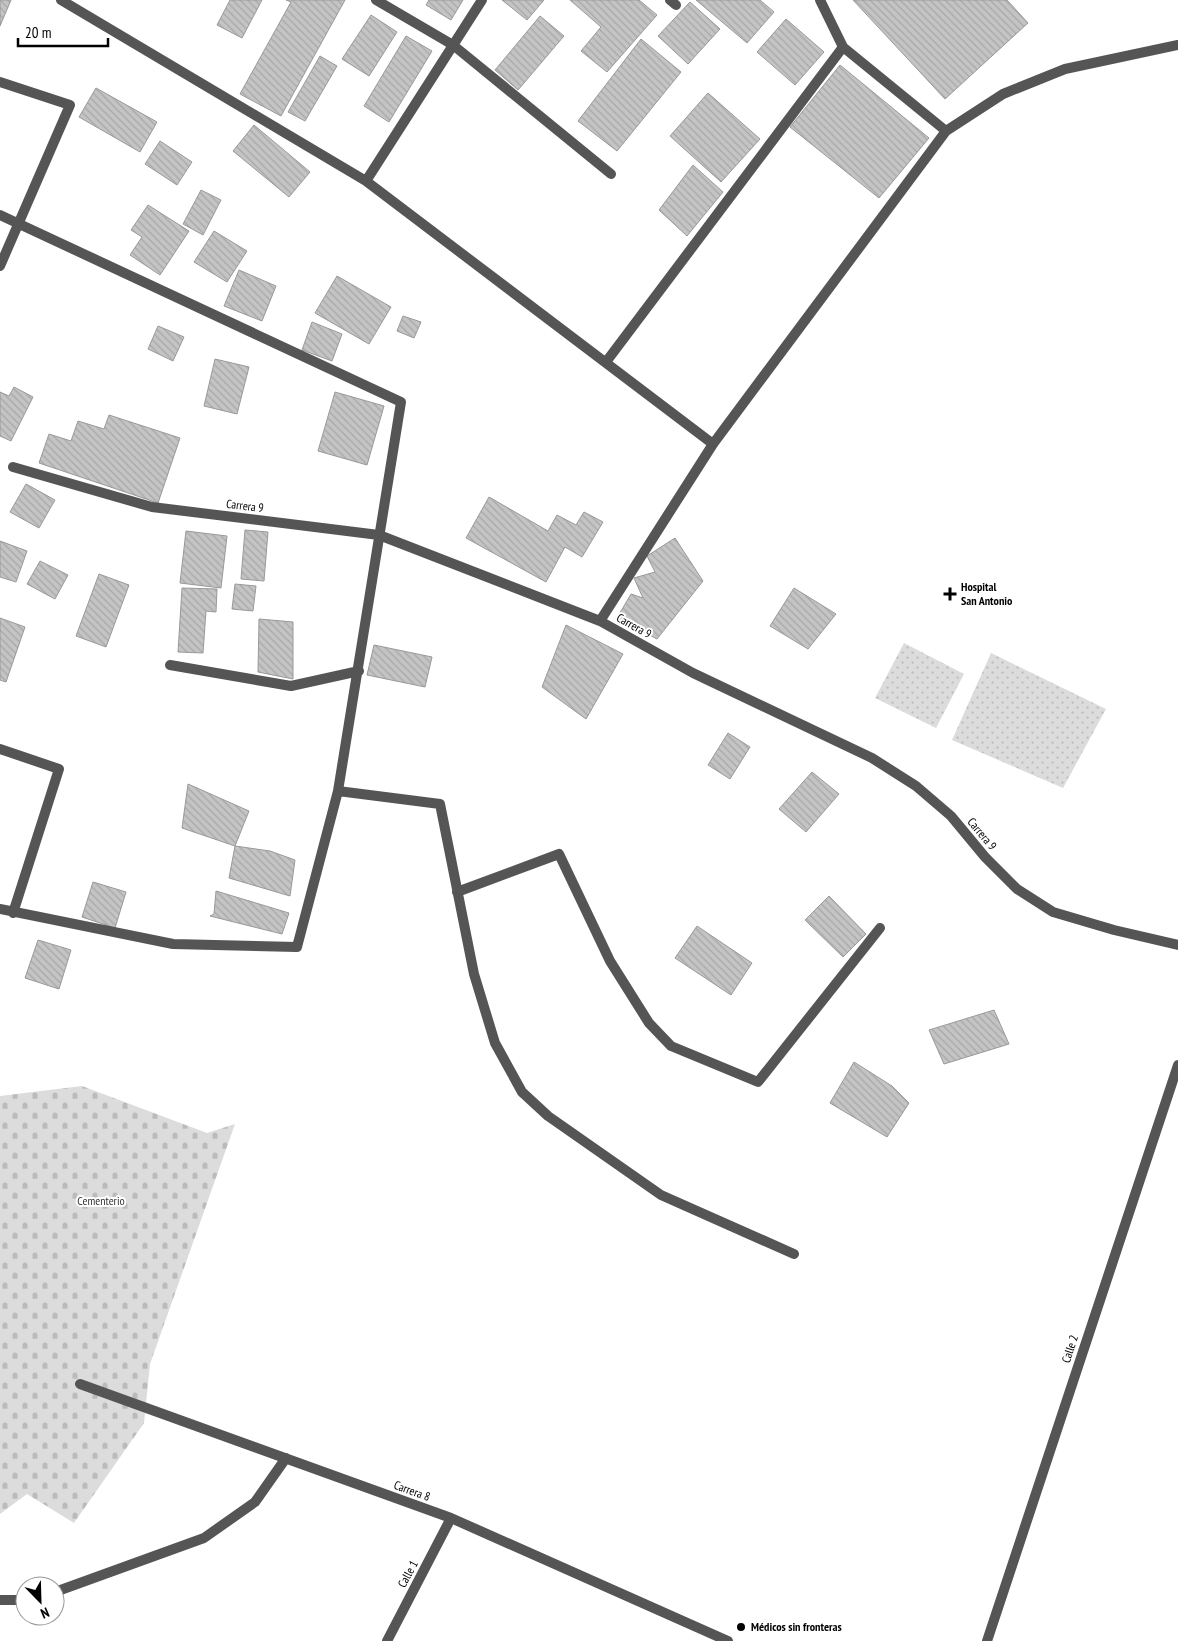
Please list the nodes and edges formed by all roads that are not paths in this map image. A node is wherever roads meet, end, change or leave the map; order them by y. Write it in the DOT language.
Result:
graph roads {
  1 [pos="61,0"];
  2 [pos="376,0"];
  3 [pos="482,0"];
  4 [pos="820,0"];
  5 [pos="452,45"];
  6 [pos="1178,45"];
  7 [pos="844,47"];
  8 [pos="0,82"];
  9 [pos="946,131"];
  10 [pos="611,174"];
  11 [pos="366,181"];
  12 [pos="0,215"];
  13 [pos="19,224"];
  14 [pos="0,266"];
  15 [pos="606,362"];
  16 [pos="713,444"];
  17 [pos="13,467"];
  18 [pos="379,535"];
  19 [pos="600,621"];
  20 [pos="170,665"];
  21 [pos="359,671"];
  22 [pos="0,749"];
  23 [pos="338,791"];
  24 [pos="458,892"];
  25 [pos="0,909"];
  26 [pos="13,913"];
  27 [pos="880,928"];
  28 [pos="1178,945"];
  29 [pos="1178,1065"];
  30 [pos="794,1254"];
  31 [pos="80,1384"];
  32 [pos="286,1458"];
  33 [pos="451,1518"];
  34 [pos="65,1588"];
  35 [pos="0,1600"];
  36 [pos="15,1600"];
  37 [pos="386,1641"];
  38 [pos="728,1641"];
  39 [pos="987,1641"];
  1 -- 11 [label="street"];
  2 -- 5 [label="street"];
  3 -- 5 [label="street"];
  4 -- 7 [label="street"];
  5 -- 10 [label="street"];
  5 -- 11 [label="street"];
  6 -- 9 [label="street"];
  7 -- 9 [label="street"];
  7 -- 15 [label="street"];
  8 -- 13 [label="street"];
  9 -- 16 [label="street"];
  11 -- 15 [label="street"];
  12 -- 13 [label="street"];
  13 -- 14 [label="street"];
  13 -- 18 [label="street"];
  15 -- 16 [label="street"];
  16 -- 19 [label="street"];
  17 -- 18 [label="street, Carrera 9"];
  18 -- 19 [label="street, Carrera 9"];
  18 -- 21 [label="street"];
  19 -- 28 [label="street, Carrera 9"];
  20 -- 21 [label="street"];
  21 -- 23 [label="street"];
  22 -- 26 [label="street"];
  23 -- 24 [label="street"];
  23 -- 26 [label="street"];
  24 -- 27 [label="street"];
  24 -- 30 [label="street"];
  25 -- 26 [label="street"];
  29 -- 39 [label="street, Calle 2"];
  31 -- 32 [label="street, Carrera 8"];
  32 -- 33 [label="street, Carrera 8"];
  32 -- 34 [label="street"];
  33 -- 37 [label="street, Calle 1"];
  33 -- 38 [label="street, Carrera 8"];
  35 -- 36 [label="street"];
}
